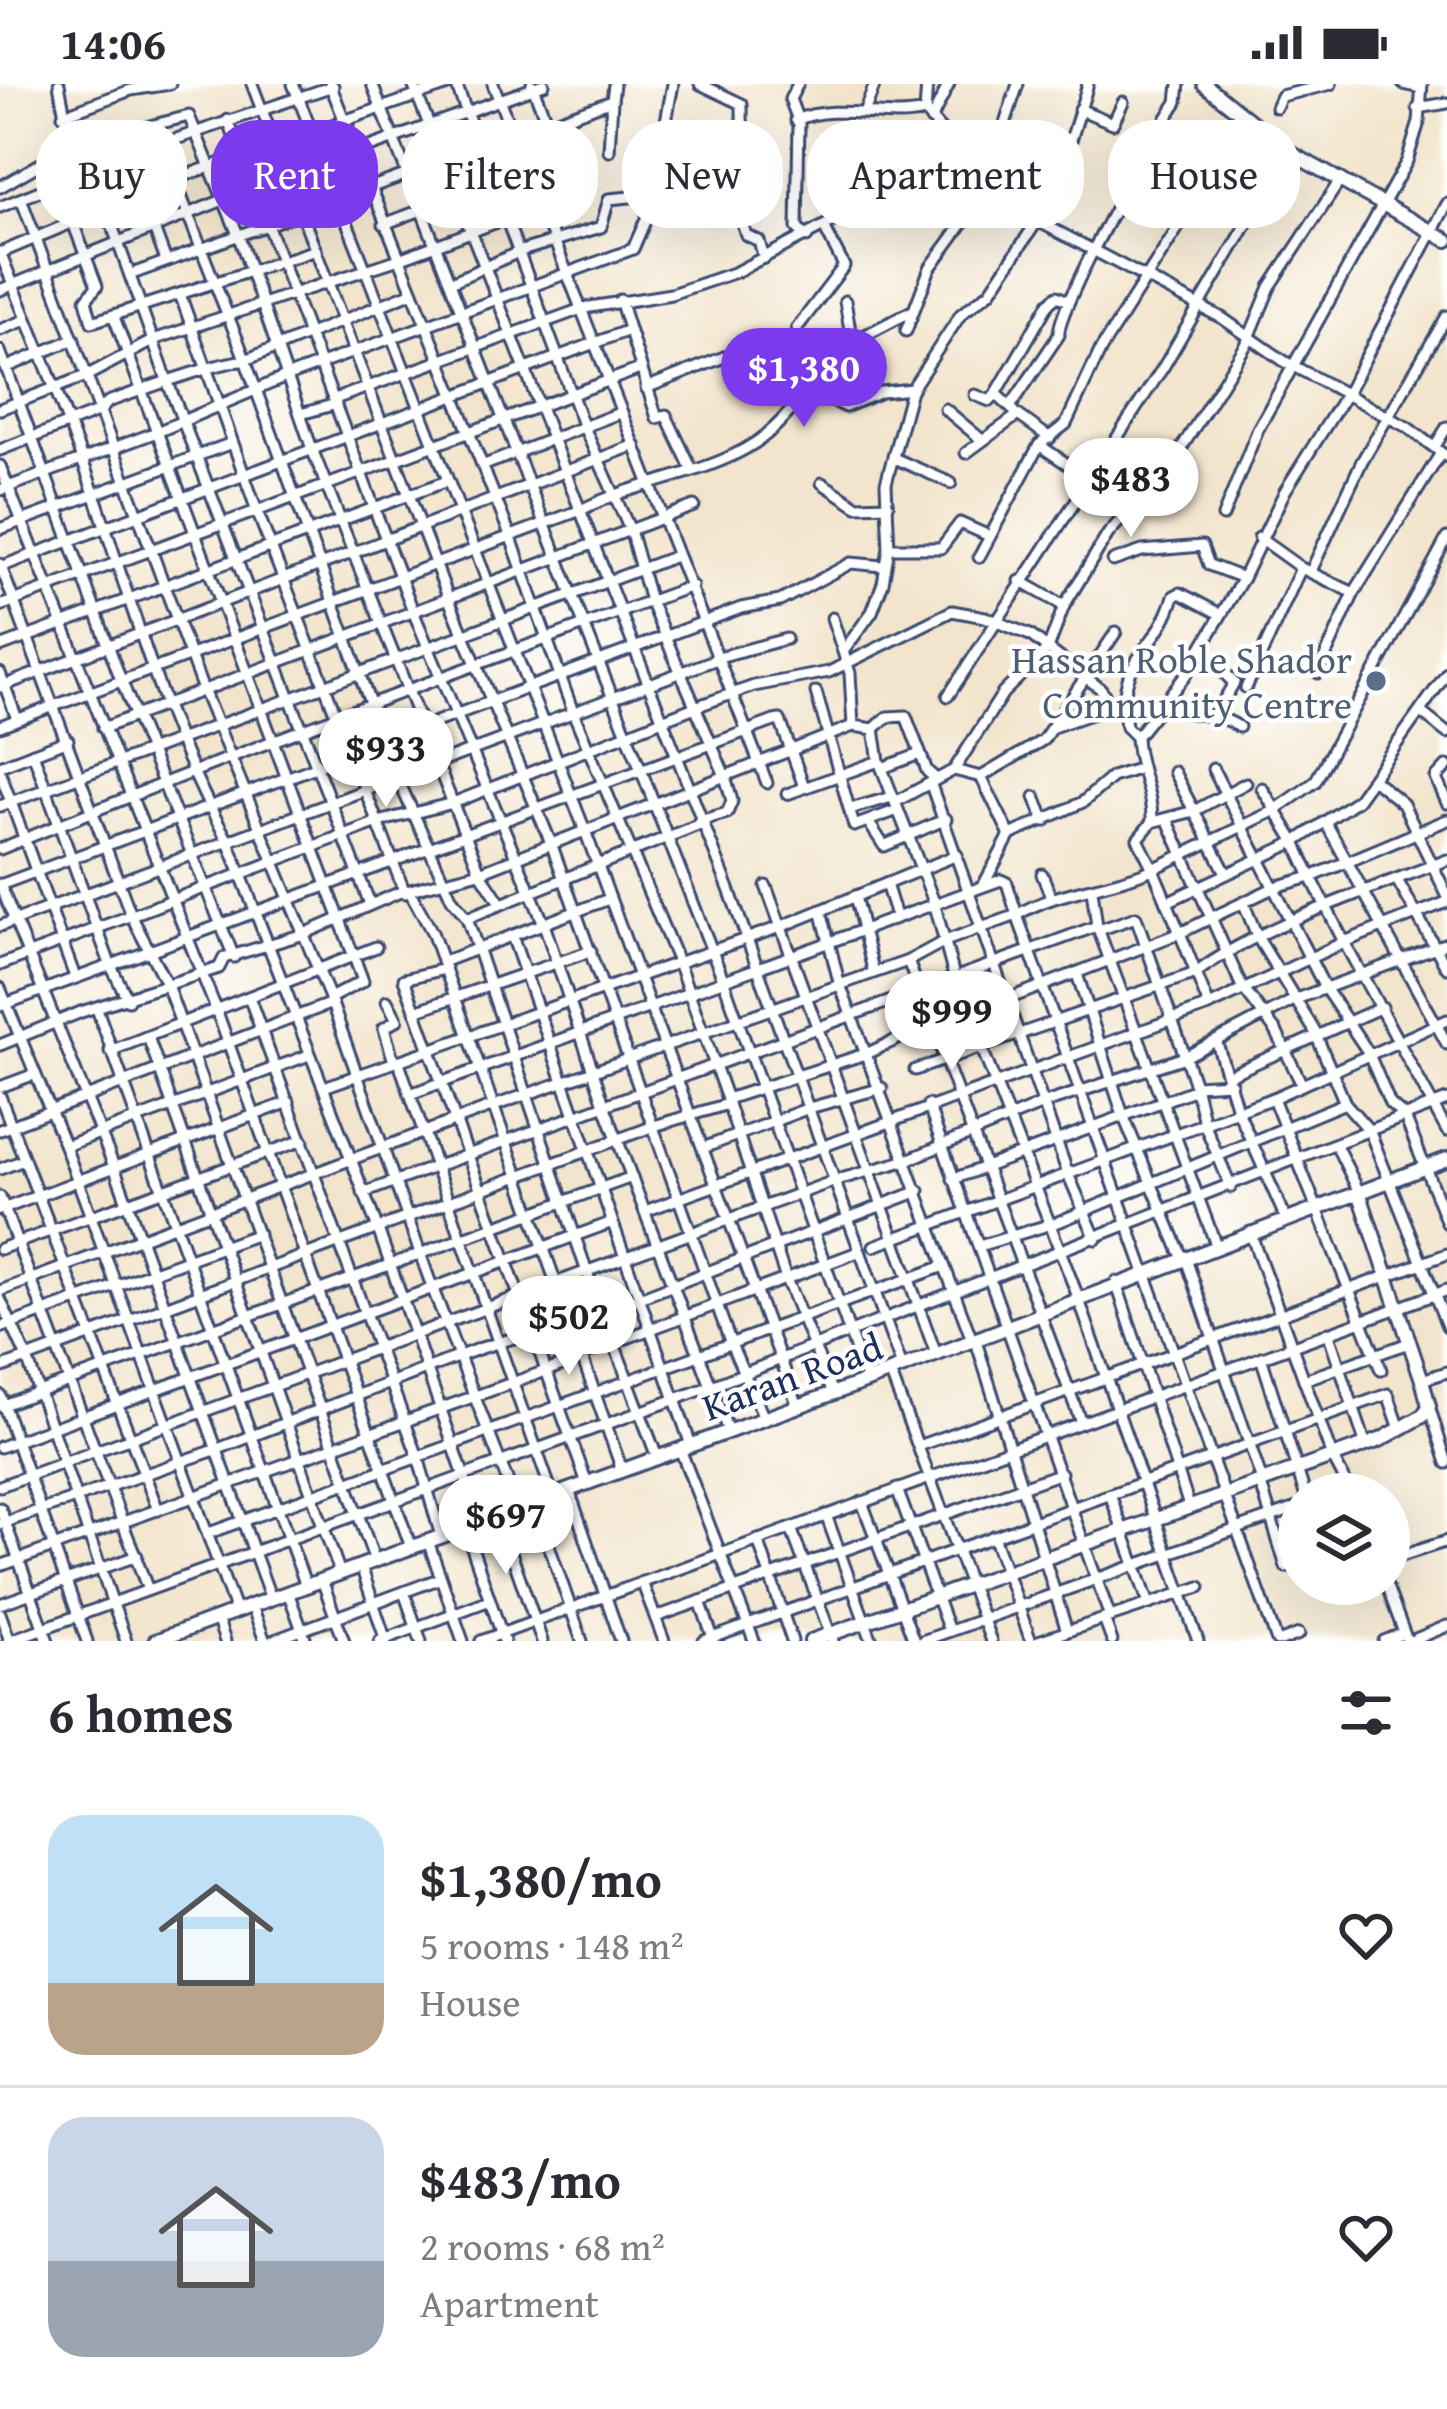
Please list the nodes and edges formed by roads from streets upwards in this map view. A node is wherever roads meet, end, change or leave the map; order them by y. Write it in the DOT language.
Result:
graph roads {
  1 [pos="59,84"];
  2 [pos="170,84"];
  3 [pos="252,84"];
  4 [pos="293,84"];
  5 [pos="372,84"];
  6 [pos="453,84"];
  7 [pos="493,84"];
  8 [pos="614,84"];
  9 [pos="673,84"];
  10 [pos="700,84"];
  11 [pos="798,84"];
  12 [pos="875,84"];
  13 [pos="927,84"];
  14 [pos="949,84"];
  15 [pos="1088,84"];
  16 [pos="1179,84"];
  17 [pos="1331,84"];
  18 [pos="1403,84"];
  19 [pos="333,85"];
  20 [pos="1019,85"];
  21 [pos="536,86"];
  22 [pos="1211,86"];
  23 [pos="1422,86"];
  24 [pos="415,89"];
  25 [pos="300,96"];
  26 [pos="501,100"];
  27 [pos="612,100"];
  28 [pos="1123,102"];
  29 [pos="1447,103"];
  30 [pos="381,105"];
  31 [pos="1276,106"];
  32 [pos="1418,108"];
  33 [pos="1079,109"];
  34 [pos="264,110"];
  35 [pos="865,110"];
  36 [pos="466,113"];
  37 [pos="63,115"];
  38 [pos="928,116"];
  39 [pos="1246,119"];
  40 [pos="64,120"];
  41 [pos="173,120"];
  42 [pos="228,120"];
  43 [pos="268,120"];
  44 [pos="308,120"];
  45 [pos="343,120"];
  46 [pos="348,120"];
  47 [pos="429,120"];
  48 [pos="450,120"];
  49 [pos="469,120"];
  50 [pos="509,120"];
  51 [pos="545,120"];
  52 [pos="562,120"];
  53 [pos="666,120"];
  54 [pos="796,120"];
  55 [pos="932,120"];
  56 [pos="1008,120"];
  57 [pos="1076,120"];
  58 [pos="211,126"];
  59 [pos="194,133"];
  60 [pos="187,136"];
  61 [pos="402,139"];
  62 [pos="398,140"];
  63 [pos="378,147"];
  64 [pos="609,151"];
  65 [pos="402,154"];
  66 [pos="1300,158"];
  67 [pos="211,164"];
  68 [pos="36,166"];
  69 [pos="1341,179"];
  70 [pos="0,187"];
  71 [pos="36,194"];
  72 [pos="622,198"];
  73 [pos="22,201"];
  74 [pos="187,204"];
  75 [pos="1447,204"];
  76 [pos="211,205"];
  77 [pos="1385,205"];
  78 [pos="0,207"];
  79 [pos="378,208"];
  80 [pos="192,214"];
  81 [pos="402,216"];
  82 [pos="385,224"];
  83 [pos="55,228"];
  84 [pos="74,228"];
  85 [pos="113,228"];
  86 [pos="235,228"];
  87 [pos="258,228"];
  88 [pos="270,228"];
  89 [pos="309,228"];
  90 [pos="347,228"];
  91 [pos="427,228"];
  92 [pos="476,228"];
  93 [pos="511,228"];
  94 [pos="553,228"];
  95 [pos="644,228"];
  96 [pos="822,228"];
  97 [pos="825,228"];
  98 [pos="959,228"];
  99 [pos="1033,228"];
  100 [pos="1051,228"];
  101 [pos="1245,228"];
  102 [pos="150,229"];
  103 [pos="470,230"];
  104 [pos="1430,231"];
  105 [pos="35,237"];
  106 [pos="239,237"];
  107 [pos="807,237"];
  108 [pos="557,238"];
  109 [pos="1447,240"];
  110 [pos="119,241"];
  111 [pos="432,242"];
  112 [pos="200,247"];
  113 [pos="316,250"];
  114 [pos="521,251"];
  115 [pos="0,252"];
  116 [pos="1092,254"];
  117 [pos="82,258"];
  118 [pos="764,258"];
  119 [pos="399,259"];
  120 [pos="280,260"];
  121 [pos="166,261"];
  122 [pos="486,268"];
  123 [pos="249,269"];
  124 [pos="363,271"];
  125 [pos="569,271"];
  126 [pos="48,273"];
  127 [pos="132,274"];
  128 [pos="1143,280"];
  129 [pos="451,282"];
  130 [pos="328,283"];
  131 [pos="14,285"];
  132 [pos="535,285"];
  133 [pos="211,286"];
  134 [pos="0,290"];
  135 [pos="413,292"];
  136 [pos="180,294"];
  137 [pos="293,294"];
  138 [pos="499,299"];
  139 [pos="620,299"];
  140 [pos="845,301"];
  141 [pos="1068,301"];
  142 [pos="379,304"];
  143 [pos="144,306"];
  144 [pos="263,306"];
  145 [pos="1199,306"];
  146 [pos="584,308"];
  147 [pos="914,310"];
  148 [pos="463,315"];
  149 [pos="1447,316"];
  150 [pos="114,317"];
  151 [pos="229,317"];
  152 [pos="343,317"];
  153 [pos="26,320"];
  154 [pos="548,320"];
  155 [pos="426,327"];
  156 [pos="797,328"];
  157 [pos="0,330"];
  158 [pos="193,330"];
  159 [pos="629,330"];
  160 [pos="310,331"];
  161 [pos="906,331"];
  162 [pos="512,334"];
  163 [pos="1249,336"];
  164 [pos="74,339"];
  165 [pos="157,339"];
  166 [pos="393,339"];
  167 [pos="852,342"];
  168 [pos="278,344"];
  169 [pos="598,346"];
  170 [pos="475,348"];
  171 [pos="0,351"];
  172 [pos="41,352"];
  173 [pos="357,353"];
  174 [pos="128,355"];
  175 [pos="563,359"];
  176 [pos="243,361"];
  177 [pos="439,362"];
  178 [pos="322,366"];
  179 [pos="1294,366"];
  180 [pos="3,369"];
  181 [pos="640,369"];
  182 [pos="528,370"];
  183 [pos="208,371"];
  184 [pos="408,373"];
  185 [pos="86,376"];
  186 [pos="288,376"];
  187 [pos="610,379"];
  188 [pos="168,383"];
  189 [pos="490,383"];
  190 [pos="370,386"];
  191 [pos="53,388"];
  192 [pos="646,388"];
  193 [pos="811,389"];
  194 [pos="912,389"];
  195 [pos="253,390"];
  196 [pos="142,393"];
  197 [pos="573,394"];
  198 [pos="996,394"];
  199 [pos="1341,394"];
  200 [pos="975,395"];
  201 [pos="454,398"];
  202 [pos="336,402"];
  203 [pos="16,404"];
  204 [pos="219,404"];
  205 [pos="539,405"];
  206 [pos="1010,407"];
  207 [pos="0,409"];
  208 [pos="945,409"];
  209 [pos="420,410"];
  210 [pos="100,411"];
  211 [pos="622,412"];
  212 [pos="301,414"];
  213 [pos="1019,416"];
  214 [pos="1391,418"];
  215 [pos="504,420"];
  216 [pos="183,422"];
  217 [pos="385,422"];
  218 [pos="66,425"];
  219 [pos="584,425"];
  220 [pos="1447,427"];
  221 [pos="157,432"];
  222 [pos="467,432"];
  223 [pos="348,435"];
  224 [pos="28,436"];
  225 [pos="552,437"];
  226 [pos="1050,438"];
  227 [pos="982,440"];
  228 [pos="232,443"];
  229 [pos="434,443"];
  230 [pos="635,445"];
  231 [pos="1039,445"];
  232 [pos="114,446"];
  233 [pos="312,449"];
  234 [pos="0,450"];
  235 [pos="1441,452"];
  236 [pos="966,453"];
  237 [pos="514,454"];
  238 [pos="197,455"];
  239 [pos="398,457"];
  240 [pos="78,459"];
  241 [pos="601,459"];
  242 [pos="896,459"];
  243 [pos="279,462"];
  244 [pos="169,464"];
  245 [pos="0,466"];
  246 [pos="482,466"];
  247 [pos="362,470"];
  248 [pos="692,470"];
  249 [pos="566,471"];
  250 [pos="44,472"];
  251 [pos="244,477"];
  252 [pos="1088,478"];
  253 [pos="126,481"];
  254 [pos="447,481"];
  255 [pos="328,483"];
  256 [pos="822,483"];
  257 [pos="951,483"];
  258 [pos="648,485"];
  259 [pos="529,488"];
  260 [pos="4,489"];
  261 [pos="210,489"];
  262 [pos="412,491"];
  263 [pos="615,492"];
  264 [pos="93,495"];
  265 [pos="294,499"];
  266 [pos="182,500"];
  267 [pos="495,503"];
  268 [pos="375,504"];
  269 [pos="888,505"];
  270 [pos="57,506"];
  271 [pos="694,506"];
  272 [pos="581,510"];
  273 [pos="257,511"];
  274 [pos="460,513"];
  275 [pos="137,515"];
  276 [pos="1222,516"];
  277 [pos="342,517"];
  278 [pos="24,519"];
  279 [pos="662,520"];
  280 [pos="544,522"];
  281 [pos="223,523"];
  282 [pos="106,527"];
  283 [pos="425,528"];
  284 [pos="0,529"];
  285 [pos="630,530"];
  286 [pos="305,531"];
  287 [pos="510,535"];
  288 [pos="987,535"];
  289 [pos="196,536"];
  290 [pos="1259,538"];
  291 [pos="1447,538"];
  292 [pos="68,539"];
  293 [pos="592,542"];
  294 [pos="387,543"];
  295 [pos="271,544"];
  296 [pos="475,548"];
  297 [pos="889,548"];
  298 [pos="150,549"];
  299 [pos="38,553"];
  300 [pos="237,556"];
  301 [pos="354,556"];
  302 [pos="676,556"];
  303 [pos="559,557"];
  304 [pos="979,557"];
  305 [pos="1113,561"];
  306 [pos="435,562"];
  307 [pos="115,563"];
  308 [pos="0,566"];
  309 [pos="883,566"];
  310 [pos="317,567"];
  311 [pos="1306,569"];
  312 [pos="209,570"];
  313 [pos="522,570"];
  314 [pos="639,570"];
  315 [pos="401,575"];
  316 [pos="83,576"];
  317 [pos="284,577"];
  318 [pos="1243,578"];
  319 [pos="606,581"];
  320 [pos="1020,581"];
  321 [pos="488,582"];
  322 [pos="166,583"];
  323 [pos="692,586"];
  324 [pos="370,587"];
  325 [pos="50,589"];
  326 [pos="247,592"];
  327 [pos="569,592"];
  328 [pos="1354,593"];
  329 [pos="124,596"];
  330 [pos="448,597"];
  331 [pos="14,601"];
  332 [pos="650,601"];
  333 [pos="333,603"];
  334 [pos="536,604"];
  335 [pos="0,606"];
  336 [pos="222,606"];
  337 [pos="1064,606"];
  338 [pos="96,608"];
  339 [pos="413,611"];
  340 [pos="619,613"];
  341 [pos="1218,613"];
  342 [pos="298,615"];
  343 [pos="501,616"];
  344 [pos="179,618"];
  345 [pos="832,618"];
  346 [pos="63,622"];
  347 [pos="384,623"];
  348 [pos="996,624"];
  349 [pos="705,625"];
  350 [pos="581,626"];
  351 [pos="262,628"];
  352 [pos="464,630"];
  353 [pos="1116,632"];
  354 [pos="142,635"];
  355 [pos="26,637"];
  356 [pos="547,637"];
  357 [pos="345,638"];
  358 [pos="669,638"];
  359 [pos="786,639"];
  360 [pos="236,641"];
  361 [pos="111,646"];
  362 [pos="0,647"];
  363 [pos="428,647"];
  364 [pos="634,648"];
  365 [pos="844,649"];
  366 [pos="1048,649"];
  367 [pos="313,650"];
  368 [pos="513,652"];
  369 [pos="190,655"];
  370 [pos="397,658"];
  371 [pos="716,659"];
  372 [pos="76,660"];
  373 [pos="599,663"];
  374 [pos="846,663"];
  375 [pos="277,664"];
  376 [pos="477,667"];
  377 [pos="154,668"];
  378 [pos="1220,669"];
  379 [pos="682,670"];
  380 [pos="357,671"];
  381 [pos="0,673"];
  382 [pos="40,673"];
  383 [pos="1318,673"];
  384 [pos="1447,673"];
  385 [pos="561,675"];
  386 [pos="248,676"];
  387 [pos="1085,677"];
  388 [pos="121,680"];
  389 [pos="442,680"];
  390 [pos="646,683"];
  391 [pos="326,685"];
  392 [pos="2,687"];
  393 [pos="528,688"];
  394 [pos="1246,688"];
  395 [pos="203,690"];
  396 [pos="408,692"];
  397 [pos="816,692"];
  398 [pos="90,693"];
  399 [pos="733,696"];
  400 [pos="948,696"];
  401 [pos="290,698"];
  402 [pos="611,698"];
  403 [pos="493,704"];
  404 [pos="170,705"];
  405 [pos="52,706"];
  406 [pos="694,706"];
  407 [pos="1160,706"];
  408 [pos="373,707"];
  409 [pos="262,711"];
  410 [pos="573,712"];
  411 [pos="1216,713"];
  412 [pos="1422,713"];
  413 [pos="136,715"];
  414 [pos="457,715"];
  415 [pos="338,718"];
  416 [pos="17,719"];
  417 [pos="660,719"];
  418 [pos="542,723"];
  419 [pos="218,724"];
  420 [pos="0,726"];
  421 [pos="853,726"];
  422 [pos="424,727"];
  423 [pos="1053,727"];
  424 [pos="1239,727"];
  425 [pos="103,728"];
  426 [pos="743,729"];
  427 [pos="874,729"];
  428 [pos="302,731"];
  429 [pos="625,732"];
  430 [pos="1447,733"];
  431 [pos="827,736"];
  432 [pos="1136,736"];
  433 [pos="507,737"];
  434 [pos="182,739"];
  435 [pos="68,740"];
  436 [pos="387,741"];
  437 [pos="708,741"];
  438 [pos="274,745"];
  439 [pos="590,746"];
  440 [pos="470,748"];
  441 [pos="150,750"];
  442 [pos="791,751"];
  443 [pos="33,753"];
  444 [pos="920,754"];
  445 [pos="674,755"];
  446 [pos="234,756"];
  447 [pos="352,758"];
  448 [pos="556,760"];
  449 [pos="117,761"];
  450 [pos="438,761"];
  451 [pos="760,763"];
  452 [pos="880,765"];
  453 [pos="1447,766"];
  454 [pos="318,767"];
  455 [pos="0,769"];
  456 [pos="195,769"];
  457 [pos="638,769"];
  458 [pos="1138,769"];
  459 [pos="1213,769"];
  460 [pos="954,770"];
  461 [pos="1174,772"];
  462 [pos="81,774"];
  463 [pos="520,774"];
  464 [pos="724,776"];
  465 [pos="397,777"];
  466 [pos="841,777"];
  467 [pos="980,777"];
  468 [pos="287,779"];
  469 [pos="1373,779"];
  470 [pos="603,782"];
  471 [pos="933,782"];
  472 [pos="164,783"];
  473 [pos="766,783"];
  474 [pos="1246,783"];
  475 [pos="803,784"];
  476 [pos="484,787"];
  477 [pos="46,788"];
  478 [pos="1262,788"];
  479 [pos="367,789"];
  480 [pos="688,789"];
  481 [pos="247,792"];
  482 [pos="567,794"];
  483 [pos="787,794"];
  484 [pos="1226,794"];
  485 [pos="1035,797"];
  486 [pos="132,799"];
  487 [pos="331,802"];
  488 [pos="655,802"];
  489 [pos="1447,802"];
  490 [pos="453,803"];
  491 [pos="895,803"];
  492 [pos="5,804"];
  493 [pos="208,806"];
  494 [pos="533,806"];
  495 [pos="850,809"];
  496 [pos="94,811"];
  497 [pos="1194,811"];
  498 [pos="1274,811"];
  499 [pos="618,815"];
  500 [pos="302,816"];
  501 [pos="413,816"];
  502 [pos="177,818"];
  503 [pos="946,819"];
  504 [pos="1447,820"];
  505 [pos="499,821"];
  506 [pos="1045,821"];
  507 [pos="1152,821"];
  508 [pos="1168,821"];
  509 [pos="378,822"];
  510 [pos="700,822"];
  511 [pos="868,823"];
  512 [pos="59,825"];
  513 [pos="1241,825"];
  514 [pos="1327,825"];
  515 [pos="263,828"];
  516 [pos="584,828"];
  517 [pos="144,830"];
  518 [pos="1414,833"];
  519 [pos="465,835"];
  520 [pos="1010,835"];
  521 [pos="667,837"];
  522 [pos="344,838"];
  523 [pos="910,838"];
  524 [pos="25,839"];
  525 [pos="1211,840"];
  526 [pos="228,841"];
  527 [pos="1295,842"];
  528 [pos="551,843"];
  529 [pos="104,844"];
  530 [pos="314,848"];
  531 [pos="429,848"];
  532 [pos="0,849"];
  533 [pos="632,851"];
  534 [pos="191,853"];
  535 [pos="957,855"];
  536 [pos="1180,856"];
  537 [pos="71,857"];
  538 [pos="1259,857"];
  539 [pos="516,858"];
  540 [pos="1347,860"];
  541 [pos="1447,860"];
  542 [pos="397,861"];
  543 [pos="276,862"];
  544 [pos="597,865"];
  545 [pos="1431,865"];
  546 [pos="157,867"];
  547 [pos="1153,869"];
  548 [pos="921,870"];
  549 [pos="38,871"];
  550 [pos="480,872"];
  551 [pos="358,873"];
  552 [pos="1226,873"];
  553 [pos="1042,874"];
  554 [pos="237,876"];
  555 [pos="1311,877"];
  556 [pos="562,879"];
  557 [pos="117,880"];
  558 [pos="1396,880"];
  559 [pos="326,882"];
  560 [pos="448,883"];
  561 [pos="886,884"];
  562 [pos="984,884"];
  563 [pos="0,885"];
  564 [pos="1197,885"];
  565 [pos="766,886"];
  566 [pos="1276,887"];
  567 [pos="206,889"];
  568 [pos="970,889"];
  569 [pos="1091,890"];
  570 [pos="408,892"];
  571 [pos="531,892"];
  572 [pos="84,893"];
  573 [pos="1363,895"];
  574 [pos="855,896"];
  575 [pos="1051,897"];
  576 [pos="289,898"];
  577 [pos="609,899"];
  578 [pos="1447,899"];
  579 [pos="170,901"];
  580 [pos="934,902"];
  581 [pos="1167,902"];
  582 [pos="370,904"];
  583 [pos="500,904"];
  584 [pos="1244,904"];
  585 [pos="51,906"];
  586 [pos="1330,909"];
  587 [pos="253,910"];
  588 [pos="820,910"];
  589 [pos="577,911"];
  590 [pos="131,915"];
  591 [pos="1017,915"];
  592 [pos="1417,915"];
  593 [pos="896,916"];
  594 [pos="339,917"];
  595 [pos="467,918"];
  596 [pos="1210,918"];
  597 [pos="14,920"];
  598 [pos="1295,922"];
  599 [pos="218,923"];
  600 [pos="544,924"];
  601 [pos="0,926"];
  602 [pos="780,926"];
  603 [pos="983,927"];
  604 [pos="1380,927"];
  605 [pos="97,928"];
  606 [pos="862,928"];
  607 [pos="1098,928"];
  608 [pos="1180,933"];
  609 [pos="304,934"];
  610 [pos="184,935"];
  611 [pos="512,936"];
  612 [pos="748,938"];
  613 [pos="1258,938"];
  614 [pos="830,940"];
  615 [pos="62,941"];
  616 [pos="945,941"];
  617 [pos="1345,942"];
  618 [pos="1447,943"];
  619 [pos="269,946"];
  620 [pos="1435,946"];
  621 [pos="376,947"];
  622 [pos="1146,948"];
  623 [pos="476,949"];
  624 [pos="146,950"];
  625 [pos="591,951"];
  626 [pos="712,951"];
  627 [pos="1030,951"];
  628 [pos="1228,952"];
  629 [pos="26,955"];
  630 [pos="789,955"];
  631 [pos="354,956"];
  632 [pos="1310,956"];
  633 [pos="233,957"];
  634 [pos="908,961"];
  635 [pos="678,962"];
  636 [pos="1112,962"];
  637 [pos="1401,962"];
  638 [pos="556,963"];
  639 [pos="995,963"];
  640 [pos="110,964"];
  641 [pos="0,965"];
  642 [pos="443,966"];
  643 [pos="758,966"];
  644 [pos="1447,968"];
  645 [pos="318,970"];
  646 [pos="873,970"];
  647 [pos="1278,970"];
  648 [pos="202,974"];
  649 [pos="1077,974"];
  650 [pos="1196,974"];
  651 [pos="524,975"];
  652 [pos="640,976"];
  653 [pos="954,976"];
  654 [pos="1365,976"];
  655 [pos="75,977"];
  656 [pos="723,979"];
  657 [pos="839,982"];
  658 [pos="1160,982"];
  659 [pos="284,983"];
  660 [pos="167,985"];
  661 [pos="1043,986"];
  662 [pos="489,987"];
  663 [pos="1241,987"];
  664 [pos="0,988"];
  665 [pos="605,988"];
  666 [pos="922,988"];
  667 [pos="1325,988"];
  668 [pos="41,991"];
  669 [pos="687,992"];
  670 [pos="806,996"];
  671 [pos="249,997"];
  672 [pos="1123,997"];
  673 [pos="452,998"];
  674 [pos="128,1000"];
  675 [pos="331,1000"];
  676 [pos="571,1000"];
  677 [pos="1008,1000"];
  678 [pos="1296,1000"];
  679 [pos="387,1001"];
  680 [pos="3,1005"];
  681 [pos="651,1005"];
  682 [pos="772,1005"];
  683 [pos="1209,1006"];
  684 [pos="1382,1007"];
  685 [pos="98,1009"];
  686 [pos="216,1009"];
  687 [pos="1090,1009"];
  688 [pos="540,1010"];
  689 [pos="415,1011"];
  690 [pos="968,1013"];
  691 [pos="615,1018"];
  692 [pos="738,1018"];
  693 [pos="1263,1018"];
  694 [pos="295,1019"];
  695 [pos="853,1019"];
  696 [pos="1171,1019"];
  697 [pos="1347,1020"];
  698 [pos="1057,1021"];
  699 [pos="53,1022"];
  700 [pos="935,1022"];
  701 [pos="181,1023"];
  702 [pos="1443,1023"];
  703 [pos="501,1024"];
  704 [pos="820,1030"];
  705 [pos="581,1031"];
  706 [pos="702,1032"];
  707 [pos="262,1033"];
  708 [pos="1137,1033"];
  709 [pos="1020,1035"];
  710 [pos="1315,1035"];
  711 [pos="466,1036"];
  712 [pos="19,1037"];
  713 [pos="148,1037"];
  714 [pos="550,1042"];
  715 [pos="1399,1042"];
  716 [pos="785,1043"];
  717 [pos="1102,1043"];
  718 [pos="1217,1043"];
  719 [pos="1447,1044"];
  720 [pos="0,1045"];
  721 [pos="230,1045"];
  722 [pos="666,1046"];
  723 [pos="429,1049"];
  724 [pos="983,1050"];
  725 [pos="1283,1050"];
  726 [pos="110,1051"];
  727 [pos="1368,1052"];
  728 [pos="868,1053"];
  729 [pos="309,1054"];
  730 [pos="514,1055"];
  731 [pos="749,1056"];
  732 [pos="1185,1057"];
  733 [pos="193,1058"];
  734 [pos="945,1058"];
  735 [pos="628,1059"];
  736 [pos="1069,1059"];
  737 [pos="396,1061"];
  738 [pos="832,1064"];
  739 [pos="716,1067"];
  740 [pos="1149,1067"];
  741 [pos="159,1068"];
  742 [pos="275,1069"];
  743 [pos="478,1069"];
  744 [pos="1031,1069"];
  745 [pos="915,1070"];
  746 [pos="1333,1070"];
  747 [pos="593,1072"];
  748 [pos="795,1073"];
  749 [pos="35,1074"];
  750 [pos="356,1075"];
  751 [pos="1116,1078"];
  752 [pos="1230,1079"];
  753 [pos="563,1081"];
  754 [pos="679,1081"];
  755 [pos="122,1082"];
  756 [pos="243,1082"];
  757 [pos="441,1082"];
  758 [pos="996,1083"];
  759 [pos="1302,1085"];
  760 [pos="761,1086"];
  761 [pos="324,1087"];
  762 [pos="1195,1087"];
  763 [pos="882,1088"];
  764 [pos="1080,1090"];
  765 [pos="0,1092"];
  766 [pos="410,1094"];
  767 [pos="526,1094"];
  768 [pos="643,1094"];
  769 [pos="961,1094"];
  770 [pos="207,1095"];
  771 [pos="87,1096"];
  772 [pos="1160,1098"];
  773 [pos="1274,1098"];
  774 [pos="844,1100"];
  775 [pos="1447,1100"];
  776 [pos="289,1102"];
  777 [pos="727,1102"];
  778 [pos="1045,1102"];
  779 [pos="1346,1103"];
  780 [pos="928,1106"];
  781 [pos="1434,1106"];
  782 [pos="491,1107"];
  783 [pos="605,1107"];
  784 [pos="170,1108"];
  785 [pos="808,1108"];
  786 [pos="1237,1108"];
  787 [pos="51,1110"];
  788 [pos="1123,1114"];
  789 [pos="256,1115"];
  790 [pos="692,1115"];
  791 [pos="1010,1116"];
  792 [pos="1405,1117"];
  793 [pos="574,1118"];
  794 [pos="455,1120"];
  795 [pos="136,1122"];
  796 [pos="772,1122"];
  797 [pos="893,1122"];
  798 [pos="1204,1123"];
  799 [pos="654,1126"];
  800 [pos="1094,1126"];
  801 [pos="1284,1126"];
  802 [pos="6,1128"];
  803 [pos="975,1129"];
  804 [pos="220,1130"];
  805 [pos="1369,1130"];
  806 [pos="538,1131"];
  807 [pos="1447,1131"];
  808 [pos="100,1132"];
  809 [pos="424,1133"];
  810 [pos="856,1133"];
  811 [pos="739,1135"];
  812 [pos="1172,1136"];
  813 [pos="619,1139"];
  814 [pos="303,1140"];
  815 [pos="1056,1140"];
  816 [pos="940,1142"];
  817 [pos="1255,1142"];
  818 [pos="505,1143"];
  819 [pos="183,1144"];
  820 [pos="821,1144"];
  821 [pos="1336,1145"];
  822 [pos="64,1146"];
  823 [pos="383,1147"];
  824 [pos="703,1148"];
  825 [pos="1138,1149"];
  826 [pos="1021,1151"];
  827 [pos="268,1152"];
  828 [pos="584,1152"];
  829 [pos="1217,1153"];
  830 [pos="468,1156"];
  831 [pos="149,1158"];
  832 [pos="785,1159"];
  833 [pos="1447,1159"];
  834 [pos="24,1160"];
  835 [pos="350,1160"];
  836 [pos="907,1160"];
  837 [pos="1301,1160"];
  838 [pos="1105,1161"];
  839 [pos="232,1162"];
  840 [pos="988,1164"];
  841 [pos="551,1165"];
  842 [pos="1186,1167"];
  843 [pos="1426,1167"];
  844 [pos="436,1168"];
  845 [pos="0,1169"];
  846 [pos="115,1169"];
  847 [pos="869,1172"];
  848 [pos="1269,1172"];
  849 [pos="314,1173"];
  850 [pos="752,1174"];
  851 [pos="1068,1174"];
  852 [pos="194,1176"];
  853 [pos="517,1177"];
  854 [pos="632,1177"];
  855 [pos="953,1179"];
  856 [pos="1392,1180"];
  857 [pos="834,1181"];
  858 [pos="1151,1181"];
  859 [pos="397,1182"];
  860 [pos="78,1183"];
  861 [pos="717,1185"];
  862 [pos="280,1186"];
  863 [pos="1232,1187"];
  864 [pos="1032,1188"];
  865 [pos="160,1189"];
  866 [pos="598,1189"];
  867 [pos="481,1190"];
  868 [pos="919,1191"];
  869 [pos="1359,1192"];
  870 [pos="364,1193"];
  871 [pos="800,1195"];
  872 [pos="38,1197"];
  873 [pos="1118,1198"];
  874 [pos="246,1199"];
  875 [pos="1001,1199"];
  876 [pos="681,1200"];
  877 [pos="1198,1200"];
  878 [pos="562,1201"];
  879 [pos="125,1202"];
  880 [pos="448,1202"];
  881 [pos="880,1204"];
  882 [pos="2,1205"];
  883 [pos="1320,1206"];
  884 [pos="763,1208"];
  885 [pos="645,1211"];
  886 [pos="1086,1211"];
  887 [pos="530,1212"];
  888 [pos="208,1213"];
  889 [pos="965,1213"];
  890 [pos="1163,1213"];
  891 [pos="90,1215"];
  892 [pos="410,1217"];
  893 [pos="846,1217"];
  894 [pos="1446,1218"];
  895 [pos="1286,1219"];
  896 [pos="730,1220"];
  897 [pos="610,1223"];
  898 [pos="493,1225"];
  899 [pos="174,1226"];
  900 [pos="931,1226"];
  901 [pos="1046,1226"];
  902 [pos="1132,1226"];
  903 [pos="378,1229"];
  904 [pos="51,1230"];
  905 [pos="809,1230"];
  906 [pos="1250,1232"];
  907 [pos="692,1233"];
  908 [pos="1012,1233"];
  909 [pos="258,1234"];
  910 [pos="460,1237"];
  911 [pos="576,1238"];
  912 [pos="140,1239"];
  913 [pos="895,1239"];
  914 [pos="1096,1239"];
  915 [pos="16,1242"];
  916 [pos="338,1244"];
  917 [pos="774,1244"];
  918 [pos="660,1245"];
  919 [pos="1216,1245"];
  920 [pos="874,1246"];
  921 [pos="979,1246"];
  922 [pos="220,1248"];
  923 [pos="0,1249"];
  924 [pos="543,1249"];
  925 [pos="421,1251"];
  926 [pos="104,1252"];
  927 [pos="858,1252"];
  928 [pos="1061,1252"];
  929 [pos="1447,1254"];
  930 [pos="308,1255"];
  931 [pos="1184,1257"];
  932 [pos="623,1258"];
  933 [pos="742,1259"];
  934 [pos="187,1260"];
  935 [pos="506,1261"];
  936 [pos="1424,1262"];
  937 [pos="389,1263"];
  938 [pos="824,1265"];
  939 [pos="944,1266"];
  940 [pos="1024,1266"];
  941 [pos="65,1267"];
  942 [pos="271,1269"];
  943 [pos="706,1269"];
  944 [pos="1148,1270"];
  945 [pos="587,1272"];
  946 [pos="152,1273"];
  947 [pos="473,1273"];
  948 [pos="1388,1275"];
  949 [pos="350,1277"];
  950 [pos="786,1279"];
  951 [pos="908,1279"];
  952 [pos="30,1280"];
  953 [pos="989,1280"];
  954 [pos="555,1282"];
  955 [pos="1116,1282"];
  956 [pos="233,1283"];
  957 [pos="670,1283"];
  958 [pos="116,1286"];
  959 [pos="433,1288"];
  960 [pos="317,1289"];
  961 [pos="1351,1289"];
  962 [pos="753,1292"];
  963 [pos="872,1292"];
  964 [pos="1441,1292"];
  965 [pos="955,1293"];
  966 [pos="0,1295"];
  967 [pos="200,1295"];
  968 [pos="519,1297"];
  969 [pos="637,1298"];
  970 [pos="1078,1298"];
  971 [pos="402,1299"];
  972 [pos="78,1300"];
  973 [pos="283,1302"];
  974 [pos="718,1304"];
  975 [pos="838,1305"];
  976 [pos="920,1306"];
  977 [pos="1399,1306"];
  978 [pos="164,1308"];
  979 [pos="602,1308"];
  980 [pos="486,1309"];
  981 [pos="46,1311"];
  982 [pos="1043,1312"];
  983 [pos="364,1314"];
  984 [pos="1280,1315"];
  985 [pos="245,1316"];
  986 [pos="684,1317"];
  987 [pos="804,1317"];
  988 [pos="1363,1320"];
  989 [pos="569,1321"];
  990 [pos="884,1321"];
  991 [pos="130,1322"];
  992 [pos="449,1323"];
  993 [pos="13,1324"];
  994 [pos="330,1326"];
  995 [pos="1007,1326"];
  996 [pos="1447,1326"];
  997 [pos="0,1328"];
  998 [pos="212,1328"];
  999 [pos="770,1329"];
  1000 [pos="649,1330"];
  1001 [pos="532,1332"];
  1002 [pos="1328,1332"];
  1003 [pos="849,1333"];
  1004 [pos="92,1336"];
  1005 [pos="416,1337"];
  1006 [pos="296,1338"];
  1007 [pos="974,1339"];
  1008 [pos="1214,1339"];
  1009 [pos="177,1342"];
  1010 [pos="1409,1342"];
  1011 [pos="614,1343"];
  1012 [pos="731,1343"];
  1013 [pos="499,1345"];
  1014 [pos="813,1346"];
  1015 [pos="1292,1346"];
  1016 [pos="58,1348"];
  1017 [pos="376,1350"];
  1018 [pos="259,1352"];
  1019 [pos="1178,1352"];
  1020 [pos="141,1354"];
  1021 [pos="936,1354"];
  1022 [pos="1375,1354"];
  1023 [pos="582,1356"];
  1024 [pos="697,1356"];
  1025 [pos="1261,1357"];
  1026 [pos="27,1358"];
  1027 [pos="461,1358"];
  1028 [pos="780,1359"];
  1029 [pos="344,1363"];
  1030 [pos="225,1364"];
  1031 [pos="1141,1365"];
  1032 [pos="1340,1367"];
  1033 [pos="104,1368"];
  1034 [pos="663,1368"];
  1035 [pos="0,1369"];
  1036 [pos="896,1370"];
  1037 [pos="1224,1370"];
  1038 [pos="1381,1370"];
  1039 [pos="426,1371"];
  1040 [pos="546,1371"];
  1041 [pos="1447,1372"];
  1042 [pos="744,1374"];
  1043 [pos="309,1376"];
  1044 [pos="191,1378"];
  1045 [pos="1106,1378"];
  1046 [pos="70,1380"];
  1047 [pos="1304,1380"];
  1048 [pos="1422,1380"];
  1049 [pos="628,1381"];
  1050 [pos="867,1381"];
  1051 [pos="513,1383"];
  1052 [pos="1189,1383"];
  1053 [pos="390,1384"];
  1054 [pos="272,1388"];
  1055 [pos="709,1388"];
  1056 [pos="156,1391"];
  1057 [pos="1070,1391"];
  1058 [pos="595,1393"];
  1059 [pos="832,1393"];
  1060 [pos="37,1394"];
  1061 [pos="476,1396"];
  1062 [pos="356,1397"];
  1063 [pos="1151,1397"];
  1064 [pos="675,1400"];
  1065 [pos="238,1401"];
  1066 [pos="1,1402"];
  1067 [pos="1036,1404"];
  1068 [pos="118,1405"];
  1069 [pos="559,1406"];
  1070 [pos="798,1406"];
  1071 [pos="1353,1406"];
  1072 [pos="440,1408"];
  1073 [pos="1117,1409"];
  1074 [pos="321,1410"];
  1075 [pos="1431,1410"];
  1076 [pos="1447,1411"];
  1077 [pos="640,1413"];
  1078 [pos="205,1414"];
  1079 [pos="86,1418"];
  1080 [pos="525,1418"];
  1081 [pos="764,1418"];
  1082 [pos="996,1418"];
  1083 [pos="1318,1419"];
  1084 [pos="404,1422"];
  1085 [pos="1082,1422"];
  1086 [pos="286,1424"];
  1087 [pos="607,1426"];
  1088 [pos="170,1427"];
  1089 [pos="1400,1429"];
  1090 [pos="50,1431"];
  1091 [pos="728,1431"];
  1092 [pos="1284,1431"];
  1093 [pos="488,1432"];
  1094 [pos="370,1434"];
  1095 [pos="1047,1435"];
  1096 [pos="252,1437"];
  1097 [pos="571,1439"];
  1098 [pos="16,1441"];
  1099 [pos="131,1441"];
  1100 [pos="1250,1443"];
  1101 [pos="1366,1444"];
  1102 [pos="452,1445"];
  1103 [pos="918,1446"];
  1104 [pos="0,1447"];
  1105 [pos="334,1447"];
  1106 [pos="686,1447"];
  1107 [pos="218,1449"];
  1108 [pos="1006,1450"];
  1109 [pos="100,1452"];
  1110 [pos="537,1452"];
  1111 [pos="1214,1456"];
  1112 [pos="1331,1456"];
  1113 [pos="418,1457"];
  1114 [pos="657,1457"];
  1115 [pos="298,1459"];
  1116 [pos="182,1462"];
  1117 [pos="1447,1462"];
  1118 [pos="501,1464"];
  1119 [pos="62,1466"];
  1120 [pos="1297,1469"];
  1121 [pos="383,1470"];
  1122 [pos="622,1470"];
  1123 [pos="1177,1470"];
  1124 [pos="264,1472"];
  1125 [pos="1061,1473"];
  1126 [pos="1298,1473"];
  1127 [pos="1340,1473"];
  1128 [pos="144,1474"];
  1129 [pos="29,1476"];
  1130 [pos="930,1477"];
  1131 [pos="464,1478"];
  1132 [pos="1262,1481"];
  1133 [pos="1143,1482"];
  1134 [pos="347,1483"];
  1135 [pos="587,1483"];
  1136 [pos="229,1484"];
  1137 [pos="0,1486"];
  1138 [pos="112,1486"];
  1139 [pos="1018,1488"];
  1140 [pos="897,1489"];
  1141 [pos="428,1490"];
  1142 [pos="569,1490"];
  1143 [pos="1228,1492"];
  1144 [pos="1110,1494"];
  1145 [pos="196,1496"];
  1146 [pos="312,1496"];
  1147 [pos="553,1496"];
  1148 [pos="74,1499"];
  1149 [pos="395,1502"];
  1150 [pos="534,1502"];
  1151 [pos="862,1502"];
  1152 [pos="1189,1506"];
  1153 [pos="1074,1507"];
  1154 [pos="0,1508"];
  1155 [pos="278,1508"];
  1156 [pos="518,1508"];
  1157 [pos="158,1510"];
  1158 [pos="40,1511"];
  1159 [pos="944,1514"];
  1160 [pos="359,1515"];
  1161 [pos="498,1515"];
  1162 [pos="826,1515"];
  1163 [pos="1278,1515"];
  1164 [pos="1271,1517"];
  1165 [pos="1156,1519"];
  1166 [pos="242,1521"];
  1167 [pos="124,1522"];
  1168 [pos="480,1522"];
  1169 [pos="3,1523"];
  1170 [pos="1030,1523"];
  1171 [pos="911,1526"];
  1172 [pos="323,1528"];
  1173 [pos="465,1528"];
  1174 [pos="791,1528"];
  1175 [pos="1239,1528"];
  1176 [pos="1123,1531"];
  1177 [pos="209,1533"];
  1178 [pos="87,1535"];
  1179 [pos="993,1536"];
  1180 [pos="876,1538"];
  1181 [pos="435,1539"];
  1182 [pos="289,1540"];
  1183 [pos="758,1540"];
  1184 [pos="1278,1541"];
  1185 [pos="1447,1541"];
  1186 [pos="1087,1544"];
  1187 [pos="52,1547"];
  1188 [pos="411,1547"];
  1189 [pos="957,1549"];
  1190 [pos="839,1551"];
  1191 [pos="253,1553"];
  1192 [pos="720,1553"];
  1193 [pos="1168,1553"];
  1194 [pos="1410,1553"];
  1195 [pos="137,1556"];
  1196 [pos="18,1559"];
  1197 [pos="1042,1559"];
  1198 [pos="924,1561"];
  1199 [pos="368,1563"];
  1200 [pos="805,1564"];
  1201 [pos="219,1565"];
  1202 [pos="1135,1565"];
  1203 [pos="0,1566"];
  1204 [pos="99,1569"];
  1205 [pos="1006,1572"];
  1206 [pos="340,1573"];
  1207 [pos="889,1574"];
  1208 [pos="770,1576"];
  1209 [pos="441,1578"];
  1210 [pos="1098,1578"];
  1211 [pos="64,1580"];
  1212 [pos="322,1580"];
  1213 [pos="642,1582"];
  1214 [pos="970,1585"];
  1215 [pos="306,1586"];
  1216 [pos="852,1587"];
  1217 [pos="1200,1587"];
  1218 [pos="734,1589"];
  1219 [pos="148,1590"];
  1220 [pos="288,1592"];
  1221 [pos="404,1592"];
  1222 [pos="31,1593"];
  1223 [pos="1054,1593"];
  1224 [pos="1182,1593"];
  1225 [pos="605,1595"];
  1226 [pos="937,1596"];
  1227 [pos="271,1599"];
  1228 [pos="490,1600"];
  1229 [pos="818,1600"];
  1230 [pos="700,1601"];
  1231 [pos="112,1603"];
  1232 [pos="373,1603"];
  1233 [pos="1149,1604"];
  1234 [pos="1394,1605"];
  1235 [pos="252,1606"];
  1236 [pos="1018,1606"];
  1237 [pos="0,1608"];
  1238 [pos="571,1608"];
  1239 [pos="902,1609"];
  1240 [pos="236,1612"];
  1241 [pos="782,1612"];
  1242 [pos="453,1614"];
  1243 [pos="78,1615"];
  1244 [pos="336,1617"];
  1245 [pos="656,1617"];
  1246 [pos="217,1618"];
  1247 [pos="983,1618"];
  1248 [pos="1107,1618"];
  1249 [pos="535,1622"];
  1250 [pos="865,1622"];
  1251 [pos="748,1625"];
  1252 [pos="1447,1626"];
  1253 [pos="44,1628"];
  1254 [pos="416,1628"];
  1255 [pos="949,1631"];
  1256 [pos="1067,1631"];
  1257 [pos="1299,1634"];
  1258 [pos="304,1635"];
  1259 [pos="186,1636"];
  1260 [pos="503,1637"];
  1261 [pos="832,1638"];
  1262 [pos="1407,1638"];
  1263 [pos="708,1639"];
  1264 [pos="384,1640"];
  1265 [pos="9,1641"];
  1266 [pos="48,1641"];
  1267 [pos="87,1641"];
  1268 [pos="126,1641"];
  1269 [pos="155,1641"];
  1270 [pos="225,1641"];
  1271 [pos="269,1641"];
  1272 [pos="344,1641"];
  1273 [pos="422,1641"];
  1274 [pos="463,1641"];
  1275 [pos="481,1641"];
  1276 [pos="542,1641"];
  1277 [pos="582,1641"];
  1278 [pos="621,1641"];
  1279 [pos="664,1641"];
  1280 [pos="754,1641"];
  1281 [pos="792,1641"];
  1282 [pos="811,1641"];
  1283 [pos="872,1641"];
  1284 [pos="918,1641"];
  1285 [pos="992,1641"];
  1286 [pos="1035,1641"];
  1287 [pos="1112,1641"];
  1288 [pos="1198,1641"];
  1289 [pos="1279,1641"];
  1290 [pos="1384,1641"];
  1 -- 37 [label="street"];
  2 -- 37 [label="street"];
  3 -- 34 [label="street"];
  4 -- 25 [label="street"];
  5 -- 30 [label="street"];
  6 -- 24 [label="street"];
  6 -- 36 [label="street"];
  7 -- 26 [label="street"];
  8 -- 27 [label="street"];
  9 -- 53 [label="street"];
  10 -- 118 [label="street"];
  11 -- 54 [label="street"];
  12 -- 35 [label="street"];
  13 -- 38 [label="street"];
  14 -- 38 [label="street"];
  15 -- 33 [label="street"];
  16 -- 116 [label="street"];
  17 -- 31 [label="street"];
  18 -- 23 [label="street"];
  19 -- 25 [label="street"];
  19 -- 45 [label="street"];
  20 -- 56 [label="street"];
  21 -- 26 [label="street"];
  21 -- 51 [label="street"];
  22 -- 39 [label="street"];
  23 -- 32 [label="street"];
  24 -- 30 [label="street"];
  24 -- 47 [label="street"];
  25 -- 34 [label="street"];
  25 -- 44 [label="street"];
  26 -- 36 [label="street"];
  26 -- 50 [label="street"];
  27 -- 52 [label="street"];
  27 -- 64 [label="street"];
  28 -- 33 [label="street"];
  29 -- 32 [label="street"];
  30 -- 46 [label="street"];
  30 -- 62 [label="street"];
  32 -- 77 [label="street"];
  33 -- 57 [label="street"];
  34 -- 42 [label="street"];
  34 -- 43 [label="street"];
  35 -- 38 [label="street"];
  35 -- 54 [label="street"];
  36 -- 48 [label="street"];
  36 -- 49 [label="street"];
  37 -- 40 [label="street"];
  38 -- 55 [label="street"];
  39 -- 128 [label="street"];
  41 -- 59 [label="street"];
  54 -- 107 [label="street"];
  58 -- 59 [label="street"];
  59 -- 60 [label="street"];
  59 -- 67 [label="street"];
  61 -- 62 [label="street"];
  62 -- 63 [label="street"];
  62 -- 65 [label="street"];
  66 -- 69 [label="street"];
  68 -- 70 [label="street"];
  69 -- 77 [label="street"];
  69 -- 163 [label="street"];
  71 -- 73 [label="street"];
  72 -- 108 [label="street"];
  73 -- 78 [label="street"];
  73 -- 105 [label="street"];
  74 -- 80 [label="street"];
  75 -- 104 [label="street"];
  76 -- 80 [label="street"];
  77 -- 104 [label="street"];
  77 -- 179 [label="street"];
  79 -- 82 [label="street"];
  80 -- 102 [label="street"];
  80 -- 112 [label="street"];
  81 -- 82 [label="street"];
  82 -- 119 [label="street"];
  83 -- 105 [label="street"];
  84 -- 117 [label="street"];
  85 -- 110 [label="street"];
  86 -- 106 [label="street"];
  87 -- 106 [label="street"];
  88 -- 120 [label="street"];
  89 -- 113 [label="street"];
  90 -- 124 [label="street"];
  91 -- 111 [label="street"];
  92 -- 103 [label="street"];
  93 -- 114 [label="street"];
  94 -- 108 [label="street"];
  95 -- 125 [label="street"];
  96 -- 107 [label="street"];
  97 -- 156 [label="street"];
  98 -- 147 [label="street"];
  99 -- 194 [label="street"];
  100 -- 116 [label="street"];
  101 -- 145 [label="street"];
  102 -- 110 [label="street"];
  102 -- 121 [label="street"];
  103 -- 111 [label="street"];
  103 -- 122 [label="street"];
  104 -- 109 [label="street"];
  104 -- 199 [label="street"];
  105 -- 115 [label="street"];
  105 -- 126 [label="street"];
  106 -- 112 [label="street"];
  106 -- 123 [label="street"];
  107 -- 118 [label="street"];
  108 -- 114 [label="street"];
  108 -- 125 [label="street"];
  110 -- 117 [label="street"];
  110 -- 127 [label="street"];
  111 -- 119 [label="street"];
  111 -- 129 [label="street"];
  112 -- 121 [label="street"];
  112 -- 133 [label="street"];
  113 -- 120 [label="street"];
  113 -- 130 [label="street"];
  114 -- 122 [label="street"];
  114 -- 132 [label="street"];
  115 -- 131 [label="street"];
  116 -- 128 [label="street"];
  116 -- 141 [label="street"];
  117 -- 126 [label="street"];
  117 -- 150 [label="street"];
  118 -- 139 [label="street"];
  119 -- 124 [label="street"];
  119 -- 135 [label="street"];
  120 -- 123 [label="street"];
  120 -- 137 [label="street"];
  121 -- 127 [label="street"];
  122 -- 129 [label="street"];
  122 -- 138 [label="street"];
  123 -- 133 [label="street"];
  123 -- 144 [label="street"];
  124 -- 130 [label="street"];
  124 -- 142 [label="street"];
  125 -- 132 [label="street"];
  125 -- 146 [label="street"];
  126 -- 131 [label="street"];
  126 -- 164 [label="street"];
  127 -- 143 [label="street"];
  128 -- 145 [label="street"];
  128 -- 226 [label="street"];
  129 -- 148 [label="street"];
  130 -- 137 [label="street"];
  130 -- 152 [label="street"];
  131 -- 134 [label="street"];
  131 -- 153 [label="street"];
  132 -- 138 [label="street"];
  132 -- 154 [label="street"];
  133 -- 136 [label="street"];
  133 -- 151 [label="street"];
  135 -- 142 [label="street"];
  135 -- 155 [label="street"];
  136 -- 143 [label="street"];
  136 -- 158 [label="street"];
  137 -- 144 [label="street"];
  137 -- 160 [label="street"];
  138 -- 148 [label="street"];
  138 -- 162 [label="street"];
  139 -- 146 [label="street"];
  139 -- 159 [label="street"];
  140 -- 167 [label="street"];
  141 -- 198 [label="street"];
  141 -- 206 [label="street"];
  142 -- 152 [label="street"];
  142 -- 166 [label="street"];
  143 -- 150 [label="street"];
  143 -- 165 [label="street"];
  144 -- 151 [label="street"];
  144 -- 168 [label="street"];
  145 -- 163 [label="street"];
  145 -- 252 [label="street"];
  146 -- 154 [label="street"];
  146 -- 169 [label="street"];
  147 -- 161 [label="street"];
  147 -- 167 [label="street"];
  148 -- 155 [label="street"];
  148 -- 170 [label="street"];
  149 -- 214 [label="street"];
  150 -- 174 [label="street"];
  151 -- 158 [label="street"];
  151 -- 176 [label="street"];
  152 -- 160 [label="street"];
  152 -- 173 [label="street"];
  153 -- 157 [label="street"];
  153 -- 172 [label="street"];
  154 -- 162 [label="street"];
  154 -- 175 [label="street"];
  155 -- 166 [label="street"];
  155 -- 177 [label="street"];
  158 -- 165 [label="street"];
  158 -- 183 [label="street"];
  159 -- 169 [label="street"];
  159 -- 181 [label="street"];
  160 -- 168 [label="street"];
  160 -- 178 [label="street"];
  162 -- 170 [label="street"];
  162 -- 182 [label="street"];
  163 -- 179 [label="street"];
  163 -- 337 [label="street"];
  164 -- 172 [label="street"];
  164 -- 185 [label="street"];
  165 -- 174 [label="street"];
  165 -- 188 [label="street"];
  166 -- 173 [label="street"];
  166 -- 184 [label="street"];
  167 -- 193 [label="street"];
  168 -- 176 [label="street"];
  168 -- 186 [label="street"];
  169 -- 175 [label="street"];
  169 -- 187 [label="street"];
  170 -- 177 [label="street"];
  170 -- 189 [label="street"];
  171 -- 180 [label="street"];
  172 -- 180 [label="street"];
  172 -- 191 [label="street"];
  173 -- 178 [label="street"];
  173 -- 190 [label="street"];
  174 -- 185 [label="street"];
  174 -- 196 [label="street"];
  175 -- 182 [label="street"];
  175 -- 197 [label="street"];
  176 -- 183 [label="street"];
  176 -- 195 [label="street"];
  177 -- 184 [label="street"];
  177 -- 201 [label="street"];
  178 -- 186 [label="street"];
  178 -- 202 [label="street"];
  179 -- 199 [label="street"];
  179 -- 276 [label="street"];
  180 -- 203 [label="street"];
  181 -- 187 [label="street"];
  181 -- 192 [label="street"];
  182 -- 189 [label="street"];
  182 -- 205 [label="street"];
  183 -- 188 [label="street"];
  183 -- 204 [label="street"];
  184 -- 190 [label="street"];
  184 -- 209 [label="street"];
  185 -- 191 [label="street"];
  185 -- 210 [label="street"];
  186 -- 195 [label="street"];
  186 -- 212 [label="street"];
  187 -- 197 [label="street"];
  187 -- 211 [label="street"];
  188 -- 196 [label="street"];
  188 -- 216 [label="street"];
  189 -- 201 [label="street"];
  189 -- 215 [label="street"];
  190 -- 202 [label="street"];
  190 -- 217 [label="street"];
  191 -- 203 [label="street"];
  191 -- 218 [label="street"];
  192 -- 193 [label="street"];
  192 -- 248 [label="street"];
  193 -- 194 [label="street"];
  193 -- 248 [label="street"];
  194 -- 242 [label="street"];
  195 -- 204 [label="street"];
  195 -- 243 [label="street"];
  196 -- 210 [label="street"];
  196 -- 221 [label="street"];
  197 -- 205 [label="street"];
  197 -- 219 [label="street"];
  198 -- 200 [label="street"];
  198 -- 206 [label="street"];
  199 -- 214 [label="street"];
  199 -- 290 [label="street"];
  201 -- 209 [label="street"];
  201 -- 222 [label="street"];
  202 -- 212 [label="street"];
  202 -- 223 [label="street"];
  203 -- 207 [label="street"];
  203 -- 224 [label="street"];
  204 -- 216 [label="street"];
  204 -- 228 [label="street"];
  205 -- 215 [label="street"];
  205 -- 225 [label="street"];
  206 -- 213 [label="street"];
  208 -- 227 [label="street"];
  209 -- 217 [label="street"];
  209 -- 229 [label="street"];
  210 -- 218 [label="street"];
  210 -- 232 [label="street"];
  211 -- 219 [label="street"];
  211 -- 230 [label="street"];
  212 -- 233 [label="street"];
  213 -- 226 [label="street"];
  213 -- 227 [label="street"];
  214 -- 235 [label="street"];
  214 -- 311 [label="street"];
  215 -- 222 [label="street"];
  215 -- 237 [label="street"];
  216 -- 221 [label="street"];
  216 -- 238 [label="street"];
  217 -- 223 [label="street"];
  217 -- 239 [label="street"];
  218 -- 224 [label="street"];
  218 -- 240 [label="street"];
  219 -- 225 [label="street"];
  219 -- 241 [label="street"];
  220 -- 235 [label="street"];
  221 -- 232 [label="street"];
  221 -- 244 [label="street"];
  222 -- 229 [label="street"];
  222 -- 246 [label="street"];
  223 -- 233 [label="street"];
  223 -- 247 [label="street"];
  224 -- 234 [label="street"];
  224 -- 250 [label="street"];
  225 -- 237 [label="street"];
  225 -- 249 [label="street"];
  226 -- 231 [label="street"];
  227 -- 236 [label="street"];
  228 -- 238 [label="street"];
  228 -- 251 [label="street"];
  229 -- 239 [label="street"];
  229 -- 254 [label="street"];
  230 -- 241 [label="street"];
  230 -- 258 [label="street"];
  231 -- 252 [label="street"];
  231 -- 288 [label="street"];
  232 -- 240 [label="street"];
  232 -- 253 [label="street"];
  233 -- 243 [label="street"];
  233 -- 255 [label="street"];
  235 -- 328 [label="street"];
  237 -- 246 [label="street"];
  237 -- 259 [label="street"];
  238 -- 244 [label="street"];
  238 -- 261 [label="street"];
  239 -- 247 [label="street"];
  239 -- 262 [label="street"];
  240 -- 250 [label="street"];
  240 -- 264 [label="street"];
  241 -- 249 [label="street"];
  241 -- 263 [label="street"];
  242 -- 257 [label="street"];
  242 -- 269 [label="street"];
  243 -- 251 [label="street"];
  243 -- 265 [label="street"];
  244 -- 253 [label="street"];
  244 -- 266 [label="street"];
  245 -- 260 [label="street"];
  246 -- 267 [label="street"];
  247 -- 255 [label="street"];
  247 -- 268 [label="street"];
  248 -- 258 [label="street"];
  249 -- 259 [label="street"];
  249 -- 272 [label="street"];
  250 -- 260 [label="street"];
  250 -- 270 [label="street"];
  251 -- 261 [label="street"];
  251 -- 273 [label="street"];
  252 -- 320 [label="street"];
  253 -- 264 [label="street"];
  253 -- 275 [label="street"];
  254 -- 262 [label="street"];
  254 -- 274 [label="street"];
  255 -- 265 [label="street"];
  255 -- 277 [label="street"];
  256 -- 269 [label="street"];
  258 -- 263 [label="street"];
  258 -- 279 [label="street"];
  259 -- 267 [label="street"];
  259 -- 280 [label="street"];
  260 -- 278 [label="street"];
  261 -- 266 [label="street"];
  261 -- 281 [label="street"];
  262 -- 268 [label="street"];
  262 -- 283 [label="street"];
  263 -- 272 [label="street"];
  263 -- 285 [label="street"];
  264 -- 270 [label="street"];
  264 -- 282 [label="street"];
  265 -- 273 [label="street"];
  265 -- 286 [label="street"];
  266 -- 275 [label="street"];
  266 -- 289 [label="street"];
  267 -- 274 [label="street"];
  267 -- 287 [label="street"];
  268 -- 277 [label="street"];
  268 -- 294 [label="street"];
  269 -- 297 [label="street"];
  270 -- 278 [label="street"];
  270 -- 292 [label="street"];
  271 -- 279 [label="street"];
  272 -- 280 [label="street"];
  272 -- 293 [label="street"];
  273 -- 281 [label="street"];
  273 -- 295 [label="street"];
  274 -- 283 [label="street"];
  274 -- 296 [label="street"];
  275 -- 282 [label="street"];
  275 -- 298 [label="street"];
  277 -- 286 [label="street"];
  277 -- 301 [label="street"];
  278 -- 284 [label="street"];
  278 -- 299 [label="street"];
  279 -- 285 [label="street"];
  279 -- 302 [label="street"];
  280 -- 287 [label="street"];
  280 -- 303 [label="street"];
  281 -- 289 [label="street"];
  281 -- 300 [label="street"];
  282 -- 292 [label="street"];
  282 -- 307 [label="street"];
  283 -- 294 [label="street"];
  283 -- 306 [label="street"];
  285 -- 293 [label="street"];
  285 -- 314 [label="street"];
  286 -- 295 [label="street"];
  286 -- 310 [label="street"];
  287 -- 296 [label="street"];
  287 -- 313 [label="street"];
  288 -- 297 [label="street"];
  288 -- 304 [label="street"];
  289 -- 298 [label="street"];
  289 -- 312 [label="street"];
  290 -- 311 [label="street"];
  290 -- 318 [label="street"];
  291 -- 498 [label="street"];
  292 -- 299 [label="street"];
  292 -- 316 [label="street"];
  293 -- 303 [label="street"];
  293 -- 319 [label="street"];
  294 -- 301 [label="street"];
  294 -- 315 [label="street"];
  295 -- 300 [label="street"];
  295 -- 317 [label="street"];
  296 -- 306 [label="street"];
  296 -- 321 [label="street"];
  297 -- 309 [label="street"];
  298 -- 307 [label="street"];
  298 -- 322 [label="street"];
  299 -- 308 [label="street"];
  299 -- 325 [label="street"];
  300 -- 312 [label="street"];
  300 -- 326 [label="street"];
  301 -- 310 [label="street"];
  301 -- 324 [label="street"];
  302 -- 314 [label="street"];
  302 -- 323 [label="street"];
  303 -- 313 [label="street"];
  303 -- 327 [label="street"];
  305 -- 318 [label="street"];
  306 -- 315 [label="street"];
  306 -- 330 [label="street"];
  307 -- 316 [label="street"];
  307 -- 329 [label="street"];
  308 -- 331 [label="street"];
  309 -- 349 [label="street"];
  309 -- 365 [label="street"];
  310 -- 317 [label="street"];
  310 -- 333 [label="street"];
  311 -- 328 [label="street"];
  311 -- 394 [label="street"];
  312 -- 322 [label="street"];
  312 -- 336 [label="street"];
  313 -- 321 [label="street"];
  313 -- 334 [label="street"];
  314 -- 319 [label="street"];
  314 -- 332 [label="street"];
  315 -- 324 [label="street"];
  315 -- 339 [label="street"];
  316 -- 325 [label="street"];
  316 -- 338 [label="street"];
  317 -- 326 [label="street"];
  317 -- 342 [label="street"];
  318 -- 341 [label="street"];
  319 -- 327 [label="street"];
  319 -- 340 [label="street"];
  320 -- 337 [label="street"];
  320 -- 348 [label="street"];
  321 -- 330 [label="street"];
  321 -- 343 [label="street"];
  322 -- 329 [label="street"];
  322 -- 344 [label="street"];
  323 -- 332 [label="street"];
  323 -- 349 [label="street"];
  324 -- 333 [label="street"];
  324 -- 347 [label="street"];
  325 -- 331 [label="street"];
  325 -- 346 [label="street"];
  326 -- 336 [label="street"];
  326 -- 351 [label="street"];
  327 -- 334 [label="street"];
  327 -- 350 [label="street"];
  328 -- 383 [label="street"];
  329 -- 338 [label="street"];
  329 -- 354 [label="street"];
  330 -- 339 [label="street"];
  330 -- 352 [label="street"];
  331 -- 335 [label="street"];
  331 -- 355 [label="street"];
  332 -- 340 [label="street"];
  332 -- 358 [label="street"];
  333 -- 342 [label="street"];
  333 -- 357 [label="street"];
  334 -- 343 [label="street"];
  334 -- 356 [label="street"];
  336 -- 344 [label="street"];
  336 -- 360 [label="street"];
  337 -- 366 [label="street"];
  338 -- 346 [label="street"];
  338 -- 361 [label="street"];
  339 -- 347 [label="street"];
  339 -- 363 [label="street"];
  340 -- 350 [label="street"];
  340 -- 364 [label="street"];
  341 -- 407 [label="street"];
  341 -- 432 [label="street"];
  342 -- 351 [label="street"];
  342 -- 367 [label="street"];
  343 -- 352 [label="street"];
  343 -- 368 [label="street"];
  344 -- 354 [label="street"];
  344 -- 369 [label="street"];
  345 -- 365 [label="street"];
  346 -- 355 [label="street"];
  346 -- 372 [label="street"];
  347 -- 357 [label="street"];
  347 -- 370 [label="street"];
  348 -- 366 [label="street"];
  348 -- 374 [label="street"];
  348 -- 400 [label="street"];
  349 -- 358 [label="street"];
  349 -- 371 [label="street"];
  350 -- 356 [label="street"];
  350 -- 373 [label="street"];
  351 -- 360 [label="street"];
  351 -- 375 [label="street"];
  352 -- 363 [label="street"];
  352 -- 376 [label="street"];
  353 -- 387 [label="street"];
  354 -- 361 [label="street"];
  354 -- 377 [label="street"];
  355 -- 362 [label="street"];
  355 -- 382 [label="street"];
  356 -- 368 [label="street"];
  356 -- 385 [label="street"];
  357 -- 367 [label="street"];
  357 -- 380 [label="street"];
  358 -- 364 [label="street"];
  358 -- 379 [label="street"];
  359 -- 371 [label="street"];
  360 -- 369 [label="street"];
  360 -- 386 [label="street"];
  361 -- 372 [label="street"];
  361 -- 388 [label="street"];
  363 -- 370 [label="street"];
  363 -- 389 [label="street"];
  364 -- 373 [label="street"];
  364 -- 390 [label="street"];
  365 -- 374 [label="street"];
  366 -- 387 [label="street"];
  366 -- 460 [label="street"];
  367 -- 375 [label="street"];
  367 -- 391 [label="street"];
  368 -- 376 [label="street"];
  368 -- 393 [label="street"];
  369 -- 377 [label="street"];
  369 -- 395 [label="street"];
  370 -- 380 [label="street"];
  370 -- 396 [label="street"];
  371 -- 379 [label="street"];
  371 -- 399 [label="street"];
  372 -- 382 [label="street"];
  372 -- 398 [label="street"];
  373 -- 385 [label="street"];
  373 -- 402 [label="street"];
  374 -- 399 [label="street"];
  374 -- 421 [label="street"];
  375 -- 386 [label="street"];
  375 -- 401 [label="street"];
  376 -- 389 [label="street"];
  376 -- 403 [label="street"];
  377 -- 388 [label="street"];
  377 -- 404 [label="street"];
  378 -- 411 [label="street"];
  379 -- 390 [label="street"];
  379 -- 406 [label="street"];
  380 -- 391 [label="street"];
  380 -- 408 [label="street"];
  381 -- 392 [label="street"];
  382 -- 392 [label="street"];
  382 -- 405 [label="street"];
  384 -- 412 [label="street"];
  385 -- 393 [label="street"];
  385 -- 410 [label="street"];
  386 -- 395 [label="street"];
  386 -- 409 [label="street"];
  387 -- 423 [label="street"];
  387 -- 423 [label="street"];
  388 -- 398 [label="street"];
  388 -- 413 [label="street"];
  389 -- 396 [label="street"];
  389 -- 414 [label="street"];
  390 -- 402 [label="street"];
  390 -- 417 [label="street"];
  391 -- 401 [label="street"];
  391 -- 415 [label="street"];
  392 -- 416 [label="street"];
  393 -- 403 [label="street"];
  393 -- 418 [label="street"];
  395 -- 404 [label="street"];
  395 -- 419 [label="street"];
  396 -- 408 [label="street"];
  396 -- 422 [label="street"];
  397 -- 431 [label="street"];
  398 -- 405 [label="street"];
  398 -- 425 [label="street"];
  399 -- 406 [label="street"];
  399 -- 426 [label="street"];
  401 -- 409 [label="street"];
  401 -- 428 [label="street"];
  402 -- 410 [label="street"];
  402 -- 429 [label="street"];
  403 -- 414 [label="street"];
  403 -- 433 [label="street"];
  404 -- 413 [label="street"];
  404 -- 434 [label="street"];
  405 -- 416 [label="street"];
  405 -- 435 [label="street"];
  406 -- 417 [label="street"];
  406 -- 437 [label="street"];
  407 -- 411 [label="street"];
  407 -- 432 [label="street"];
  408 -- 415 [label="street"];
  408 -- 436 [label="street"];
  409 -- 419 [label="street"];
  409 -- 438 [label="street"];
  410 -- 418 [label="street"];
  410 -- 439 [label="street"];
  411 -- 424 [label="street"];
  412 -- 430 [label="street"];
  412 -- 469 [label="street"];
  413 -- 425 [label="street"];
  413 -- 441 [label="street"];
  414 -- 422 [label="street"];
  414 -- 440 [label="street"];
  415 -- 428 [label="street"];
  415 -- 447 [label="street"];
  416 -- 420 [label="street"];
  417 -- 429 [label="street"];
  417 -- 445 [label="street"];
  418 -- 433 [label="street"];
  418 -- 448 [label="street"];
  419 -- 434 [label="street"];
  419 -- 446 [label="street"];
  421 -- 427 [label="street"];
  421 -- 431 [label="street"];
  422 -- 436 [label="street"];
  422 -- 450 [label="street"];
  423 -- 467 [label="street"];
  425 -- 449 [label="street"];
  426 -- 437 [label="street"];
  426 -- 442 [label="street"];
  426 -- 451 [label="street"];
  427 -- 444 [label="street"];
  427 -- 452 [label="street"];
  428 -- 438 [label="street"];
  428 -- 454 [label="street"];
  429 -- 439 [label="street"];
  429 -- 457 [label="street"];
  431 -- 442 [label="street"];
  431 -- 466 [label="street"];
  432 -- 458 [label="street"];
  433 -- 440 [label="street"];
  433 -- 463 [label="street"];
  434 -- 441 [label="street"];
  434 -- 456 [label="street"];
  435 -- 443 [label="street"];
  435 -- 462 [label="street"];
  436 -- 447 [label="street"];
  436 -- 465 [label="street"];
  437 -- 445 [label="street"];
  437 -- 464 [label="street"];
  438 -- 446 [label="street"];
  438 -- 468 [label="street"];
  439 -- 448 [label="street"];
  439 -- 470 [label="street"];
  440 -- 450 [label="street"];
  440 -- 476 [label="street"];
  441 -- 449 [label="street"];
  441 -- 472 [label="street"];
  442 -- 451 [label="street"];
  442 -- 475 [label="street"];
  443 -- 455 [label="street"];
  443 -- 477 [label="street"];
  444 -- 452 [label="street"];
  444 -- 471 [label="street"];
  445 -- 457 [label="street"];
  445 -- 480 [label="street"];
  446 -- 456 [label="street"];
  446 -- 481 [label="street"];
  447 -- 454 [label="street"];
  447 -- 479 [label="street"];
  448 -- 463 [label="street"];
  448 -- 482 [label="street"];
  449 -- 462 [label="street"];
  449 -- 486 [label="street"];
  450 -- 465 [label="street"];
  450 -- 490 [label="street"];
  451 -- 464 [label="street"];
  451 -- 473 [label="street"];
  452 -- 466 [label="street"];
  452 -- 491 [label="street"];
  453 -- 489 [label="street"];
  454 -- 468 [label="street"];
  454 -- 487 [label="street"];
  455 -- 492 [label="street"];
  456 -- 472 [label="street"];
  456 -- 493 [label="street"];
  457 -- 470 [label="street"];
  457 -- 488 [label="street"];
  458 -- 506 [label="street"];
  458 -- 507 [label="street"];
  459 -- 484 [label="street"];
  460 -- 467 [label="street"];
  460 -- 471 [label="street"];
  461 -- 497 [label="street"];
  462 -- 477 [label="street"];
  462 -- 496 [label="street"];
  463 -- 476 [label="street"];
  463 -- 494 [label="street"];
  464 -- 480 [label="street"];
  464 -- 510 [label="street"];
  465 -- 479 [label="street"];
  465 -- 501 [label="street"];
  466 -- 475 [label="street"];
  466 -- 495 [label="street"];
  467 -- 520 [label="street"];
  468 -- 481 [label="street"];
  468 -- 500 [label="street"];
  469 -- 514 [label="street"];
  469 -- 518 [label="street"];
  470 -- 482 [label="street"];
  470 -- 499 [label="street"];
  471 -- 491 [label="street"];
  471 -- 503 [label="street"];
  472 -- 486 [label="street"];
  472 -- 502 [label="street"];
  474 -- 484 [label="street"];
  475 -- 483 [label="street"];
  476 -- 490 [label="street"];
  476 -- 505 [label="street"];
  477 -- 492 [label="street"];
  477 -- 512 [label="street"];
  478 -- 498 [label="street"];
  479 -- 487 [label="street"];
  479 -- 509 [label="street"];
  480 -- 488 [label="street"];
  480 -- 510 [label="street"];
  481 -- 493 [label="street"];
  481 -- 515 [label="street"];
  482 -- 494 [label="street"];
  482 -- 516 [label="street"];
  484 -- 497 [label="street"];
  484 -- 513 [label="street"];
  485 -- 506 [label="street"];
  486 -- 496 [label="street"];
  486 -- 517 [label="street"];
  487 -- 500 [label="street"];
  487 -- 522 [label="street"];
  488 -- 499 [label="street"];
  488 -- 521 [label="street"];
  490 -- 501 [label="street"];
  490 -- 519 [label="street"];
  491 -- 495 [label="street"];
  491 -- 511 [label="street"];
  491 -- 523 [label="street"];
  492 -- 524 [label="street"];
  493 -- 502 [label="street"];
  493 -- 526 [label="street"];
  494 -- 505 [label="street"];
  494 -- 528 [label="street"];
  495 -- 511 [label="street"];
  496 -- 512 [label="street"];
  496 -- 529 [label="street"];
  497 -- 508 [label="street"];
  497 -- 525 [label="street"];
  498 -- 513 [label="street"];
  498 -- 527 [label="street"];
  499 -- 516 [label="street"];
  499 -- 533 [label="street"];
  500 -- 515 [label="street"];
  500 -- 530 [label="street"];
  501 -- 509 [label="street"];
  501 -- 531 [label="street"];
  502 -- 517 [label="street"];
  502 -- 534 [label="street"];
  503 -- 523 [label="street"];
  503 -- 535 [label="street"];
  504 -- 518 [label="street"];
  505 -- 519 [label="street"];
  505 -- 539 [label="street"];
  506 -- 520 [label="street"];
  507 -- 508 [label="street"];
  507 -- 547 [label="street"];
  508 -- 536 [label="street"];
  509 -- 522 [label="street"];
  509 -- 542 [label="street"];
  510 -- 521 [label="street"];
  510 -- 612 [label="street"];
  511 -- 523 [label="street"];
  512 -- 524 [label="street"];
  512 -- 537 [label="street"];
  513 -- 525 [label="street"];
  513 -- 538 [label="street"];
  514 -- 527 [label="street"];
  514 -- 540 [label="street"];
  515 -- 526 [label="street"];
  515 -- 543 [label="street"];
  516 -- 528 [label="street"];
  516 -- 544 [label="street"];
  517 -- 529 [label="street"];
  517 -- 546 [label="street"];
  518 -- 540 [label="street"];
  518 -- 545 [label="street"];
  519 -- 531 [label="street"];
  519 -- 550 [label="street"];
  520 -- 562 [label="street"];
  521 -- 533 [label="street"];
  521 -- 626 [label="street"];
  522 -- 530 [label="street"];
  522 -- 551 [label="street"];
  523 -- 548 [label="street"];
  524 -- 532 [label="street"];
  524 -- 549 [label="street"];
  525 -- 536 [label="street"];
  525 -- 552 [label="street"];
  526 -- 534 [label="street"];
  526 -- 554 [label="street"];
  527 -- 538 [label="street"];
  527 -- 555 [label="street"];
  528 -- 539 [label="street"];
  528 -- 556 [label="street"];
  529 -- 537 [label="street"];
  529 -- 557 [label="street"];
  530 -- 543 [label="street"];
  530 -- 559 [label="street"];
  531 -- 542 [label="street"];
  531 -- 560 [label="street"];
  533 -- 544 [label="street"];
  533 -- 635 [label="street"];
  534 -- 546 [label="street"];
  534 -- 567 [label="street"];
  535 -- 548 [label="street"];
  535 -- 568 [label="street"];
  536 -- 547 [label="street"];
  536 -- 564 [label="street"];
  537 -- 549 [label="street"];
  537 -- 572 [label="street"];
  538 -- 552 [label="street"];
  538 -- 566 [label="street"];
  539 -- 550 [label="street"];
  539 -- 571 [label="street"];
  540 -- 555 [label="street"];
  540 -- 573 [label="street"];
  541 -- 545 [label="street"];
  542 -- 551 [label="street"];
  542 -- 570 [label="street"];
  543 -- 554 [label="street"];
  543 -- 576 [label="street"];
  544 -- 556 [label="street"];
  544 -- 577 [label="street"];
  545 -- 558 [label="street"];
  545 -- 578 [label="street"];
  546 -- 557 [label="street"];
  546 -- 579 [label="street"];
  547 -- 569 [label="street"];
  547 -- 581 [label="street"];
  548 -- 561 [label="street"];
  548 -- 580 [label="street"];
  549 -- 563 [label="street"];
  549 -- 585 [label="street"];
  550 -- 560 [label="street"];
  550 -- 583 [label="street"];
  551 -- 559 [label="street"];
  551 -- 582 [label="street"];
  552 -- 564 [label="street"];
  553 -- 575 [label="street"];
  554 -- 567 [label="street"];
  554 -- 587 [label="street"];
  555 -- 566 [label="street"];
  555 -- 586 [label="street"];
  556 -- 571 [label="street"];
  556 -- 589 [label="street"];
  557 -- 572 [label="street"];
  557 -- 590 [label="street"];
  558 -- 573 [label="street"];
  558 -- 592 [label="street"];
  559 -- 576 [label="street"];
  559 -- 594 [label="street"];
  560 -- 570 [label="street"];
  560 -- 595 [label="street"];
  561 -- 574 [label="street"];
  561 -- 593 [label="street"];
  562 -- 568 [label="street"];
  562 -- 591 [label="street"];
  563 -- 597 [label="street"];
  564 -- 581 [label="street"];
  564 -- 596 [label="street"];
  565 -- 602 [label="street"];
  566 -- 584 [label="street"];
  566 -- 598 [label="street"];
  567 -- 579 [label="street"];
  567 -- 599 [label="street"];
  568 -- 580 [label="street"];
  568 -- 603 [label="street"];
  569 -- 575 [label="street"];
  569 -- 607 [label="street"];
  570 -- 582 [label="street"];
  570 -- 642 [label="street"];
  571 -- 583 [label="street"];
  571 -- 600 [label="street"];
  572 -- 585 [label="street"];
  572 -- 605 [label="street"];
  573 -- 586 [label="street"];
  573 -- 604 [label="street"];
  574 -- 588 [label="street"];
  574 -- 606 [label="street"];
  575 -- 591 [label="street"];
  576 -- 587 [label="street"];
  576 -- 609 [label="street"];
  577 -- 589 [label="street"];
  577 -- 652 [label="street"];
  578 -- 592 [label="street"];
  579 -- 590 [label="street"];
  579 -- 610 [label="street"];
  580 -- 593 [label="street"];
  580 -- 616 [label="street"];
  581 -- 608 [label="street"];
  582 -- 594 [label="street"];
  583 -- 595 [label="street"];
  584 -- 596 [label="street"];
  584 -- 613 [label="street"];
  585 -- 597 [label="street"];
  585 -- 615 [label="street"];
  586 -- 598 [label="street"];
  586 -- 617 [label="street"];
  587 -- 599 [label="street"];
  587 -- 619 [label="street"];
  588 -- 602 [label="street"];
  588 -- 614 [label="street"];
  589 -- 600 [label="street"];
  589 -- 625 [label="street"];
  590 -- 605 [label="street"];
  590 -- 624 [label="street"];
  591 -- 603 [label="street"];
  591 -- 627 [label="street"];
  592 -- 604 [label="street"];
  592 -- 620 [label="street"];
  593 -- 606 [label="street"];
  594 -- 609 [label="street"];
  594 -- 631 [label="street"];
  595 -- 623 [label="street"];
  596 -- 608 [label="street"];
  596 -- 628 [label="street"];
  597 -- 601 [label="street"];
  597 -- 629 [label="street"];
  598 -- 613 [label="street"];
  598 -- 632 [label="street"];
  599 -- 610 [label="street"];
  599 -- 633 [label="street"];
  600 -- 611 [label="street"];
  600 -- 638 [label="street"];
  602 -- 612 [label="street"];
  602 -- 630 [label="street"];
  603 -- 616 [label="street"];
  603 -- 639 [label="street"];
  604 -- 617 [label="street"];
  604 -- 637 [label="street"];
  605 -- 615 [label="street"];
  605 -- 640 [label="street"];
  606 -- 614 [label="street"];
  606 -- 646 [label="street"];
  607 -- 622 [label="street"];
  607 -- 627 [label="street"];
  607 -- 636 [label="street"];
  608 -- 622 [label="street"];
  608 -- 650 [label="street"];
  609 -- 619 [label="street"];
  609 -- 645 [label="street"];
  610 -- 624 [label="street"];
  610 -- 648 [label="street"];
  611 -- 623 [label="street"];
  611 -- 651 [label="street"];
  612 -- 626 [label="street"];
  612 -- 643 [label="street"];
  613 -- 628 [label="street"];
  613 -- 647 [label="street"];
  614 -- 630 [label="street"];
  614 -- 657 [label="street"];
  615 -- 629 [label="street"];
  615 -- 655 [label="street"];
  616 -- 634 [label="street"];
  616 -- 653 [label="street"];
  617 -- 632 [label="street"];
  617 -- 654 [label="street"];
  618 -- 620 [label="street"];
  619 -- 633 [label="street"];
  619 -- 659 [label="street"];
  620 -- 637 [label="street"];
  620 -- 644 [label="street"];
  621 -- 631 [label="street"];
  622 -- 636 [label="street"];
  622 -- 658 [label="street"];
  623 -- 642 [label="street"];
  623 -- 662 [label="street"];
  624 -- 640 [label="street"];
  624 -- 660 [label="street"];
  625 -- 638 [label="street"];
  625 -- 665 [label="street"];
  626 -- 635 [label="street"];
  626 -- 656 [label="street"];
  627 -- 639 [label="street"];
  627 -- 661 [label="street"];
  628 -- 650 [label="street"];
  628 -- 663 [label="street"];
  629 -- 641 [label="street"];
  629 -- 668 [label="street"];
  630 -- 643 [label="street"];
  630 -- 670 [label="street"];
  631 -- 645 [label="street"];
  631 -- 675 [label="street"];
  632 -- 647 [label="street"];
  632 -- 667 [label="street"];
  633 -- 648 [label="street"];
  634 -- 646 [label="street"];
  634 -- 666 [label="street"];
  635 -- 652 [label="street"];
  635 -- 669 [label="street"];
  636 -- 649 [label="street"];
  636 -- 672 [label="street"];
  637 -- 654 [label="street"];
  637 -- 702 [label="street"];
  638 -- 651 [label="street"];
  638 -- 676 [label="street"];
  639 -- 653 [label="street"];
  639 -- 677 [label="street"];
  640 -- 655 [label="street"];
  640 -- 674 [label="street"];
  642 -- 673 [label="street"];
  642 -- 689 [label="street"];
  643 -- 656 [label="street"];
  643 -- 682 [label="street"];
  645 -- 659 [label="street"];
  645 -- 675 [label="street"];
  646 -- 657 [label="street"];
  647 -- 663 [label="street"];
  647 -- 678 [label="street"];
  648 -- 660 [label="street"];
  648 -- 686 [label="street"];
  649 -- 661 [label="street"];
  649 -- 687 [label="street"];
  650 -- 658 [label="street"];
  650 -- 683 [label="street"];
  651 -- 662 [label="street"];
  651 -- 688 [label="street"];
  652 -- 665 [label="street"];
  652 -- 681 [label="street"];
  653 -- 666 [label="street"];
  653 -- 690 [label="street"];
  654 -- 667 [label="street"];
  654 -- 684 [label="street"];
  655 -- 668 [label="street"];
  656 -- 669 [label="street"];
  656 -- 692 [label="street"];
  657 -- 670 [label="street"];
  657 -- 695 [label="street"];
  658 -- 672 [label="street"];
  658 -- 696 [label="street"];
  659 -- 671 [label="street"];
  659 -- 694 [label="street"];
  660 -- 674 [label="street"];
  660 -- 701 [label="street"];
  661 -- 677 [label="street"];
  661 -- 698 [label="street"];
  662 -- 673 [label="street"];
  662 -- 703 [label="street"];
  663 -- 683 [label="street"];
  663 -- 693 [label="street"];
  664 -- 680 [label="street"];
  665 -- 676 [label="street"];
  665 -- 691 [label="street"];
  666 -- 695 [label="street"];
  666 -- 700 [label="street"];
  667 -- 678 [label="street"];
  667 -- 697 [label="street"];
  668 -- 680 [label="street"];
  668 -- 699 [label="street"];
  669 -- 681 [label="street"];
  669 -- 706 [label="street"];
  670 -- 682 [label="street"];
  670 -- 704 [label="street"];
  671 -- 686 [label="street"];
  671 -- 707 [label="street"];
  672 -- 687 [label="street"];
  672 -- 708 [label="street"];
  673 -- 689 [label="street"];
  673 -- 711 [label="street"];
  674 -- 685 [label="street"];
  675 -- 694 [label="street"];
  675 -- 750 [label="street"];
  676 -- 688 [label="street"];
  676 -- 705 [label="street"];
  677 -- 690 [label="street"];
  677 -- 709 [label="street"];
  678 -- 693 [label="street"];
  678 -- 710 [label="street"];
  679 -- 737 [label="street"];
  680 -- 712 [label="street"];
  681 -- 691 [label="street"];
  681 -- 722 [label="street"];
  682 -- 692 [label="street"];
  682 -- 716 [label="street"];
  683 -- 696 [label="street"];
  684 -- 697 [label="street"];
  684 -- 715 [label="street"];
  685 -- 699 [label="street"];
  685 -- 726 [label="street"];
  686 -- 701 [label="street"];
  686 -- 721 [label="street"];
  687 -- 698 [label="street"];
  687 -- 717 [label="street"];
  688 -- 703 [label="street"];
  688 -- 714 [label="street"];
  689 -- 723 [label="street"];
  690 -- 700 [label="street"];
  690 -- 724 [label="street"];
  691 -- 705 [label="street"];
  691 -- 735 [label="street"];
  692 -- 706 [label="street"];
  692 -- 731 [label="street"];
  693 -- 718 [label="street"];
  693 -- 725 [label="street"];
  694 -- 707 [label="street"];
  694 -- 729 [label="street"];
  695 -- 704 [label="street"];
  695 -- 728 [label="street"];
  696 -- 708 [label="street"];
  696 -- 732 [label="street"];
  697 -- 710 [label="street"];
  697 -- 727 [label="street"];
  698 -- 709 [label="street"];
  698 -- 736 [label="street"];
  699 -- 712 [label="street"];
  699 -- 771 [label="street"];
  700 -- 728 [label="street"];
  700 -- 734 [label="street"];
  701 -- 713 [label="street"];
  701 -- 733 [label="street"];
  702 -- 715 [label="street"];
  702 -- 719 [label="street"];
  703 -- 711 [label="street"];
  703 -- 730 [label="street"];
  704 -- 716 [label="street"];
  704 -- 738 [label="street"];
  705 -- 714 [label="street"];
  705 -- 747 [label="street"];
  706 -- 722 [label="street"];
  706 -- 739 [label="street"];
  707 -- 721 [label="street"];
  707 -- 742 [label="street"];
  708 -- 717 [label="street"];
  708 -- 740 [label="street"];
  709 -- 724 [label="street"];
  709 -- 744 [label="street"];
  710 -- 725 [label="street"];
  710 -- 746 [label="street"];
  711 -- 723 [label="street"];
  711 -- 743 [label="street"];
  712 -- 720 [label="street"];
  712 -- 749 [label="street"];
  713 -- 726 [label="street"];
  713 -- 741 [label="street"];
  714 -- 730 [label="street"];
  714 -- 753 [label="street"];
  715 -- 727 [label="street"];
  715 -- 781 [label="street"];
  716 -- 731 [label="street"];
  716 -- 748 [label="street"];
  717 -- 736 [label="street"];
  717 -- 751 [label="street"];
  718 -- 732 [label="street"];
  718 -- 752 [label="street"];
  721 -- 733 [label="street"];
  721 -- 756 [label="street"];
  722 -- 735 [label="street"];
  722 -- 754 [label="street"];
  723 -- 737 [label="street"];
  723 -- 757 [label="street"];
  724 -- 734 [label="street"];
  724 -- 758 [label="street"];
  725 -- 752 [label="street"];
  725 -- 759 [label="street"];
  726 -- 755 [label="street"];
  727 -- 746 [label="street"];
  727 -- 792 [label="street"];
  728 -- 738 [label="street"];
  728 -- 763 [label="street"];
  729 -- 742 [label="street"];
  729 -- 761 [label="street"];
  730 -- 743 [label="street"];
  730 -- 767 [label="street"];
  731 -- 739 [label="street"];
  731 -- 760 [label="street"];
  732 -- 740 [label="street"];
  732 -- 762 [label="street"];
  733 -- 741 [label="street"];
  733 -- 770 [label="street"];
  734 -- 745 [label="street"];
  734 -- 769 [label="street"];
  735 -- 747 [label="street"];
  735 -- 768 [label="street"];
  736 -- 744 [label="street"];
  736 -- 764 [label="street"];
  737 -- 750 [label="street"];
  737 -- 766 [label="street"];
  738 -- 748 [label="street"];
  738 -- 774 [label="street"];
  739 -- 754 [label="street"];
  739 -- 777 [label="street"];
  740 -- 751 [label="street"];
  740 -- 772 [label="street"];
  741 -- 755 [label="street"];
  741 -- 784 [label="street"];
  742 -- 756 [label="street"];
  742 -- 776 [label="street"];
  743 -- 757 [label="street"];
  743 -- 782 [label="street"];
  744 -- 758 [label="street"];
  744 -- 778 [label="street"];
  746 -- 759 [label="street"];
  746 -- 779 [label="street"];
  747 -- 753 [label="street"];
  747 -- 783 [label="street"];
  748 -- 760 [label="street"];
  748 -- 785 [label="street"];
  749 -- 765 [label="street"];
  749 -- 787 [label="street"];
  750 -- 761 [label="street"];
  750 -- 823 [label="street"];
  751 -- 764 [label="street"];
  751 -- 788 [label="street"];
  752 -- 762 [label="street"];
  752 -- 786 [label="street"];
  753 -- 767 [label="street"];
  753 -- 793 [label="street"];
  754 -- 768 [label="street"];
  754 -- 790 [label="street"];
  755 -- 771 [label="street"];
  755 -- 795 [label="street"];
  756 -- 770 [label="street"];
  756 -- 789 [label="street"];
  757 -- 766 [label="street"];
  757 -- 794 [label="street"];
  758 -- 769 [label="street"];
  758 -- 791 [label="street"];
  759 -- 773 [label="street"];
  760 -- 777 [label="street"];
  760 -- 796 [label="street"];
  761 -- 835 [label="street"];
  762 -- 772 [label="street"];
  762 -- 798 [label="street"];
  763 -- 774 [label="street"];
  763 -- 797 [label="street"];
  764 -- 778 [label="street"];
  764 -- 800 [label="street"];
  765 -- 802 [label="street"];
  766 -- 809 [label="street"];
  767 -- 782 [label="street"];
  767 -- 806 [label="street"];
  768 -- 783 [label="street"];
  768 -- 799 [label="street"];
  769 -- 780 [label="street"];
  769 -- 803 [label="street"];
  770 -- 784 [label="street"];
  770 -- 804 [label="street"];
  771 -- 787 [label="street"];
  771 -- 808 [label="street"];
  772 -- 788 [label="street"];
  772 -- 812 [label="street"];
  773 -- 786 [label="street"];
  773 -- 801 [label="street"];
  774 -- 785 [label="street"];
  774 -- 810 [label="street"];
  775 -- 781 [label="street"];
  776 -- 789 [label="street"];
  776 -- 814 [label="street"];
  777 -- 790 [label="street"];
  777 -- 811 [label="street"];
  778 -- 791 [label="street"];
  778 -- 815 [label="street"];
  779 -- 801 [label="street"];
  779 -- 805 [label="street"];
  780 -- 797 [label="street"];
  780 -- 816 [label="street"];
  781 -- 792 [label="street"];
  781 -- 807 [label="street"];
  782 -- 794 [label="street"];
  782 -- 818 [label="street"];
  783 -- 793 [label="street"];
  783 -- 813 [label="street"];
  784 -- 795 [label="street"];
  784 -- 819 [label="street"];
  785 -- 796 [label="street"];
  785 -- 820 [label="street"];
  786 -- 798 [label="street"];
  786 -- 817 [label="street"];
  787 -- 802 [label="street"];
  787 -- 822 [label="street"];
  788 -- 800 [label="street"];
  788 -- 825 [label="street"];
  789 -- 804 [label="street"];
  789 -- 827 [label="street"];
  790 -- 799 [label="street"];
  790 -- 824 [label="street"];
  791 -- 803 [label="street"];
  791 -- 826 [label="street"];
  792 -- 805 [label="street"];
  792 -- 843 [label="street"];
  793 -- 806 [label="street"];
  793 -- 828 [label="street"];
  794 -- 809 [label="street"];
  794 -- 830 [label="street"];
  795 -- 808 [label="street"];
  795 -- 831 [label="street"];
  796 -- 811 [label="street"];
  796 -- 832 [label="street"];
  797 -- 810 [label="street"];
  797 -- 836 [label="street"];
  798 -- 812 [label="street"];
  798 -- 829 [label="street"];
  799 -- 813 [label="street"];
  799 -- 876 [label="street"];
  800 -- 815 [label="street"];
  800 -- 838 [label="street"];
  801 -- 817 [label="street"];
  801 -- 837 [label="street"];
  802 -- 834 [label="street"];
  803 -- 816 [label="street"];
  803 -- 840 [label="street"];
  804 -- 819 [label="street"];
  804 -- 839 [label="street"];
  805 -- 821 [label="street"];
  805 -- 856 [label="street"];
  806 -- 818 [label="street"];
  806 -- 841 [label="street"];
  808 -- 822 [label="street"];
  808 -- 846 [label="street"];
  809 -- 823 [label="street"];
  809 -- 844 [label="street"];
  810 -- 820 [label="street"];
  810 -- 847 [label="street"];
  811 -- 824 [label="street"];
  811 -- 850 [label="street"];
  812 -- 825 [label="street"];
  812 -- 842 [label="street"];
  813 -- 828 [label="street"];
  813 -- 854 [label="street"];
  814 -- 827 [label="street"];
  814 -- 849 [label="street"];
  815 -- 826 [label="street"];
  815 -- 851 [label="street"];
  816 -- 836 [label="street"];
  816 -- 855 [label="street"];
  817 -- 829 [label="street"];
  817 -- 848 [label="street"];
  818 -- 830 [label="street"];
  818 -- 853 [label="street"];
  819 -- 831 [label="street"];
  819 -- 852 [label="street"];
  820 -- 832 [label="street"];
  820 -- 857 [label="street"];
  821 -- 837 [label="street"];
  821 -- 869 [label="street"];
  822 -- 860 [label="street"];
  823 -- 835 [label="street"];
  823 -- 859 [label="street"];
  824 -- 861 [label="street"];
  825 -- 838 [label="street"];
  825 -- 858 [label="street"];
  826 -- 840 [label="street"];
  826 -- 864 [label="street"];
  827 -- 839 [label="street"];
  827 -- 862 [label="street"];
  828 -- 841 [label="street"];
  828 -- 866 [label="street"];
  829 -- 842 [label="street"];
  829 -- 863 [label="street"];
  830 -- 844 [label="street"];
  830 -- 867 [label="street"];
  831 -- 846 [label="street"];
  831 -- 865 [label="street"];
  832 -- 850 [label="street"];
  832 -- 871 [label="street"];
  833 -- 843 [label="street, Karan Road"];
  834 -- 845 [label="street"];
  834 -- 872 [label="street"];
  835 -- 849 [label="street"];
  835 -- 870 [label="street"];
  836 -- 847 [label="street"];
  836 -- 868 [label="street"];
  837 -- 848 [label="street"];
  837 -- 883 [label="street"];
  838 -- 851 [label="street"];
  838 -- 873 [label="street"];
  839 -- 852 [label="street"];
  839 -- 874 [label="street"];
  840 -- 855 [label="street"];
  840 -- 875 [label="street"];
  841 -- 853 [label="street"];
  841 -- 878 [label="street"];
  842 -- 858 [label="street"];
  842 -- 877 [label="street"];
  843 -- 856 [label="street, Karan Road"];
  843 -- 894 [label="street"];
  844 -- 859 [label="street"];
  844 -- 880 [label="street"];
  846 -- 860 [label="street"];
  846 -- 879 [label="street"];
  847 -- 857 [label="street"];
  847 -- 881 [label="street"];
  848 -- 863 [label="street"];
  848 -- 895 [label="street"];
  849 -- 862 [label="street"];
  849 -- 916 [label="street"];
  850 -- 861 [label="street"];
  850 -- 884 [label="street"];
  851 -- 864 [label="street"];
  851 -- 886 [label="street"];
  852 -- 865 [label="street"];
  852 -- 888 [label="street"];
  853 -- 867 [label="street"];
  853 -- 887 [label="street"];
  854 -- 866 [label="street"];
  854 -- 885 [label="street"];
  855 -- 889 [label="street"];
  856 -- 869 [label="street, Karan Road"];
  856 -- 936 [label="street"];
  857 -- 871 [label="street"];
  857 -- 893 [label="street"];
  858 -- 873 [label="street"];
  858 -- 890 [label="street"];
  859 -- 870 [label="street"];
  859 -- 892 [label="street"];
  860 -- 872 [label="street"];
  860 -- 891 [label="street"];
  861 -- 876 [label="street"];
  861 -- 896 [label="street"];
  862 -- 874 [label="street"];
  862 -- 930 [label="street"];
  863 -- 877 [label="street"];
  864 -- 875 [label="street"];
  864 -- 901 [label="street"];
  865 -- 879 [label="street"];
  865 -- 899 [label="street"];
  866 -- 878 [label="street"];
  866 -- 897 [label="street"];
  867 -- 880 [label="street"];
  867 -- 898 [label="street"];
  868 -- 881 [label="street"];
  868 -- 900 [label="street"];
  869 -- 883 [label="street, Karan Road"];
  869 -- 948 [label="street"];
  870 -- 903 [label="street"];
  871 -- 884 [label="street"];
  871 -- 905 [label="street"];
  872 -- 882 [label="street"];
  872 -- 904 [label="street"];
  873 -- 886 [label="street"];
  873 -- 902 [label="street"];
  874 -- 888 [label="street"];
  874 -- 909 [label="street"];
  875 -- 889 [label="street"];
  875 -- 908 [label="street"];
  876 -- 885 [label="street"];
  876 -- 907 [label="street"];
  877 -- 890 [label="street"];
  877 -- 919 [label="street"];
  878 -- 887 [label="street"];
  878 -- 911 [label="street"];
  879 -- 891 [label="street"];
  879 -- 912 [label="street"];
  880 -- 892 [label="street"];
  880 -- 910 [label="street"];
  881 -- 893 [label="street"];
  881 -- 913 [label="street"];
  882 -- 915 [label="street"];
  883 -- 895 [label="street, Karan Road"];
  883 -- 961 [label="street"];
  884 -- 896 [label="street"];
  884 -- 917 [label="street"];
  885 -- 918 [label="street"];
  886 -- 901 [label="street"];
  886 -- 914 [label="street"];
  887 -- 898 [label="street"];
  887 -- 924 [label="street"];
  888 -- 899 [label="street"];
  888 -- 922 [label="street"];
  889 -- 900 [label="street"];
  889 -- 921 [label="street"];
  890 -- 902 [label="street"];
  890 -- 931 [label="street"];
  891 -- 904 [label="street"];
  891 -- 926 [label="street"];
  892 -- 903 [label="street"];
  892 -- 925 [label="street"];
  893 -- 905 [label="street"];
  893 -- 927 [label="street"];
  895 -- 906 [label="street, Karan Road"];
  896 -- 907 [label="street"];
  896 -- 933 [label="street"];
  897 -- 911 [label="street"];
  897 -- 932 [label="street"];
  898 -- 910 [label="street"];
  898 -- 935 [label="street"];
  899 -- 912 [label="street"];
  899 -- 934 [label="street"];
  900 -- 913 [label="street"];
  900 -- 939 [label="street"];
  901 -- 908 [label="street"];
  901 -- 928 [label="street"];
  902 -- 914 [label="street"];
  902 -- 944 [label="street"];
  903 -- 916 [label="street"];
  903 -- 937 [label="street"];
  904 -- 915 [label="street"];
  904 -- 941 [label="street"];
  905 -- 917 [label="street"];
  905 -- 938 [label="street"];
  906 -- 919 [label="street, Karan Road"];
  906 -- 984 [label="street"];
  907 -- 918 [label="street"];
  907 -- 943 [label="street"];
  908 -- 921 [label="street"];
  908 -- 940 [label="street"];
  909 -- 922 [label="street"];
  909 -- 942 [label="street"];
  910 -- 925 [label="street"];
  910 -- 947 [label="street"];
  911 -- 924 [label="street"];
  911 -- 945 [label="street"];
  912 -- 926 [label="street"];
  912 -- 946 [label="street"];
  913 -- 920 [label="street"];
  913 -- 951 [label="street"];
  914 -- 928 [label="street"];
  915 -- 923 [label="street"];
  915 -- 952 [label="street"];
  916 -- 930 [label="street"];
  916 -- 949 [label="street"];
  917 -- 933 [label="street"];
  917 -- 950 [label="street"];
  918 -- 932 [label="street"];
  918 -- 957 [label="street"];
  919 -- 931 [label="street, Karan Road"];
  921 -- 953 [label="street"];
  922 -- 934 [label="street"];
  922 -- 956 [label="street"];
  924 -- 935 [label="street"];
  924 -- 954 [label="street"];
  925 -- 937 [label="street"];
  925 -- 959 [label="street"];
  926 -- 941 [label="street"];
  926 -- 958 [label="street"];
  927 -- 938 [label="street"];
  927 -- 963 [label="street"];
  928 -- 940 [label="street"];
  928 -- 970 [label="street"];
  929 -- 936 [label="street"];
  930 -- 942 [label="street"];
  930 -- 960 [label="street"];
  931 -- 944 [label="street, Karan Road"];
  931 -- 1008 [label="street"];
  932 -- 945 [label="street"];
  932 -- 969 [label="street"];
  933 -- 943 [label="street"];
  933 -- 962 [label="street"];
  934 -- 946 [label="street"];
  934 -- 967 [label="street"];
  935 -- 947 [label="street"];
  935 -- 968 [label="street"];
  936 -- 948 [label="street"];
  936 -- 964 [label="street"];
  937 -- 949 [label="street"];
  937 -- 971 [label="street"];
  938 -- 950 [label="street"];
  938 -- 975 [label="street"];
  939 -- 951 [label="street"];
  939 -- 965 [label="street"];
  940 -- 953 [label="street"];
  940 -- 982 [label="street"];
  941 -- 952 [label="street"];
  941 -- 972 [label="street"];
  942 -- 956 [label="street"];
  942 -- 973 [label="street"];
  943 -- 957 [label="street"];
  943 -- 974 [label="street"];
  944 -- 955 [label="street, Karan Road"];
  944 -- 1019 [label="street"];
  945 -- 954 [label="street"];
  945 -- 979 [label="street"];
  946 -- 958 [label="street"];
  946 -- 978 [label="street"];
  947 -- 959 [label="street"];
  947 -- 980 [label="street"];
  948 -- 961 [label="street"];
  948 -- 977 [label="street"];
  949 -- 960 [label="street"];
  949 -- 983 [label="street"];
  950 -- 962 [label="street"];
  950 -- 987 [label="street"];
  951 -- 963 [label="street"];
  951 -- 976 [label="street"];
  952 -- 966 [label="street"];
  952 -- 981 [label="street"];
  953 -- 965 [label="street"];
  953 -- 995 [label="street"];
  954 -- 968 [label="street"];
  954 -- 989 [label="street"];
  955 -- 970 [label="street, Karan Road"];
  955 -- 1031 [label="street"];
  956 -- 967 [label="street"];
  956 -- 985 [label="street"];
  957 -- 969 [label="street"];
  957 -- 986 [label="street"];
  958 -- 972 [label="street"];
  958 -- 991 [label="street"];
  959 -- 971 [label="street"];
  959 -- 992 [label="street"];
  960 -- 973 [label="street"];
  960 -- 994 [label="street"];
  961 -- 984 [label="street"];
  961 -- 988 [label="street"];
  962 -- 974 [label="street"];
  962 -- 999 [label="street"];
  963 -- 975 [label="street"];
  963 -- 990 [label="street"];
  964 -- 977 [label="street"];
  964 -- 996 [label="street"];
  965 -- 976 [label="street"];
  965 -- 1007 [label="street"];
  966 -- 993 [label="street"];
  967 -- 978 [label="street"];
  967 -- 998 [label="street"];
  968 -- 980 [label="street"];
  968 -- 1001 [label="street"];
  969 -- 979 [label="street"];
  969 -- 1000 [label="street"];
  970 -- 982 [label="street, Karan Road"];
  970 -- 1045 [label="street"];
  971 -- 983 [label="street"];
  971 -- 1005 [label="street"];
  972 -- 981 [label="street"];
  972 -- 1004 [label="street"];
  973 -- 985 [label="street"];
  973 -- 1006 [label="street"];
  974 -- 986 [label="street"];
  974 -- 1012 [label="street"];
  975 -- 987 [label="street"];
  975 -- 1003 [label="street"];
  976 -- 990 [label="street"];
  976 -- 1021 [label="street"];
  977 -- 988 [label="street"];
  977 -- 1010 [label="street"];
  978 -- 991 [label="street"];
  978 -- 1009 [label="street"];
  979 -- 989 [label="street"];
  979 -- 1011 [label="street"];
  980 -- 992 [label="street"];
  980 -- 1013 [label="street"];
  981 -- 993 [label="street"];
  981 -- 1016 [label="street"];
  982 -- 995 [label="street, Karan Road"];
  982 -- 1057 [label="street"];
  983 -- 994 [label="street"];
  983 -- 1017 [label="street"];
  984 -- 1008 [label="street"];
  984 -- 1015 [label="street"];
  985 -- 998 [label="street"];
  985 -- 1018 [label="street"];
  986 -- 1000 [label="street"];
  986 -- 1024 [label="street"];
  987 -- 999 [label="street"];
  987 -- 1014 [label="street"];
  988 -- 1002 [label="street"];
  988 -- 1022 [label="street"];
  989 -- 1001 [label="street"];
  989 -- 1023 [label="street"];
  990 -- 1003 [label="street"];
  990 -- 1036 [label="street"];
  991 -- 1004 [label="street"];
  991 -- 1020 [label="street"];
  992 -- 1005 [label="street"];
  992 -- 1027 [label="street"];
  993 -- 997 [label="street"];
  993 -- 1026 [label="street"];
  994 -- 1006 [label="street"];
  994 -- 1029 [label="street"];
  995 -- 1007 [label="street, Karan Road"];
  995 -- 1067 [label="street"];
  998 -- 1009 [label="street"];
  998 -- 1030 [label="street"];
  999 -- 1012 [label="street"];
  999 -- 1028 [label="street"];
  1000 -- 1011 [label="street"];
  1000 -- 1034 [label="street"];
  1001 -- 1013 [label="street"];
  1001 -- 1040 [label="street"];
  1002 -- 1015 [label="street"];
  1002 -- 1032 [label="street"];
  1003 -- 1014 [label="street"];
  1003 -- 1050 [label="street"];
  1004 -- 1016 [label="street"];
  1004 -- 1033 [label="street"];
  1005 -- 1017 [label="street"];
  1005 -- 1039 [label="street"];
  1006 -- 1018 [label="street"];
  1006 -- 1043 [label="street"];
  1007 -- 1021 [label="street, Karan Road"];
  1007 -- 1082 [label="street"];
  1008 -- 1019 [label="street"];
  1008 -- 1037 [label="street"];
  1009 -- 1020 [label="street"];
  1009 -- 1044 [label="street"];
  1010 -- 1022 [label="street"];
  1010 -- 1048 [label="street"];
  1011 -- 1023 [label="street"];
  1011 -- 1049 [label="street"];
  1012 -- 1024 [label="street"];
  1012 -- 1042 [label="street"];
  1013 -- 1027 [label="street"];
  1013 -- 1051 [label="street"];
  1014 -- 1028 [label="street"];
  1014 -- 1059 [label="street"];
  1015 -- 1025 [label="street"];
  1015 -- 1047 [label="street"];
  1016 -- 1026 [label="street"];
  1016 -- 1046 [label="street"];
  1017 -- 1029 [label="street"];
  1017 -- 1053 [label="street"];
  1018 -- 1030 [label="street"];
  1018 -- 1054 [label="street"];
  1019 -- 1031 [label="street"];
  1019 -- 1052 [label="street"];
  1020 -- 1033 [label="street"];
  1020 -- 1056 [label="street"];
  1021 -- 1036 [label="street, Karan Road"];
  1022 -- 1032 [label="street"];
  1022 -- 1038 [label="street"];
  1023 -- 1040 [label="street"];
  1023 -- 1058 [label="street"];
  1024 -- 1034 [label="street"];
  1024 -- 1055 [label="street"];
  1025 -- 1037 [label="street"];
  1025 -- 1092 [label="street"];
  1026 -- 1035 [label="street"];
  1026 -- 1060 [label="street"];
  1027 -- 1039 [label="street"];
  1027 -- 1061 [label="street"];
  1028 -- 1042 [label="street"];
  1028 -- 1070 [label="street"];
  1029 -- 1043 [label="street"];
  1029 -- 1062 [label="street"];
  1030 -- 1044 [label="street"];
  1030 -- 1065 [label="street"];
  1031 -- 1045 [label="street"];
  1031 -- 1063 [label="street"];
  1032 -- 1047 [label="street"];
  1032 -- 1071 [label="street"];
  1033 -- 1046 [label="street"];
  1033 -- 1068 [label="street"];
  1034 -- 1049 [label="street"];
  1034 -- 1064 [label="street"];
  1036 -- 1050 [label="street, Karan Road"];
  1036 -- 1103 [label="street"];
  1037 -- 1052 [label="street"];
  1037 -- 1100 [label="street"];
  1039 -- 1053 [label="street"];
  1039 -- 1072 [label="street"];
  1040 -- 1051 [label="street"];
  1040 -- 1069 [label="street"];
  1041 -- 1048 [label="street"];
  1042 -- 1055 [label="street"];
  1042 -- 1081 [label="street"];
  1043 -- 1054 [label="street"];
  1043 -- 1074 [label="street"];
  1044 -- 1056 [label="street"];
  1044 -- 1078 [label="street"];
  1045 -- 1057 [label="street"];
  1045 -- 1073 [label="street"];
  1046 -- 1060 [label="street"];
  1046 -- 1079 [label="street"];
  1047 -- 1083 [label="street"];
  1048 -- 1075 [label="street"];
  1049 -- 1058 [label="street"];
  1049 -- 1077 [label="street"];
  1050 -- 1059 [label="street, Karan Road"];
  1051 -- 1061 [label="street"];
  1051 -- 1080 [label="street"];
  1052 -- 1063 [label="street"];
  1052 -- 1111 [label="street"];
  1053 -- 1062 [label="street"];
  1053 -- 1084 [label="street"];
  1054 -- 1065 [label="street"];
  1054 -- 1086 [label="street"];
  1055 -- 1064 [label="street"];
  1055 -- 1091 [label="street"];
  1056 -- 1068 [label="street"];
  1056 -- 1088 [label="street"];
  1057 -- 1067 [label="street"];
  1057 -- 1085 [label="street"];
  1058 -- 1069 [label="street"];
  1058 -- 1087 [label="street"];
  1059 -- 1070 [label="street, Karan Road"];
  1060 -- 1066 [label="street"];
  1060 -- 1090 [label="street"];
  1061 -- 1072 [label="street"];
  1061 -- 1093 [label="street"];
  1062 -- 1074 [label="street"];
  1062 -- 1094 [label="street"];
  1063 -- 1073 [label="street"];
  1063 -- 1123 [label="street"];
  1064 -- 1077 [label="street"];
  1064 -- 1106 [label="street"];
  1065 -- 1078 [label="street"];
  1065 -- 1096 [label="street"];
  1066 -- 1098 [label="street"];
  1067 -- 1082 [label="street"];
  1067 -- 1095 [label="street"];
  1068 -- 1079 [label="street"];
  1068 -- 1099 [label="street"];
  1069 -- 1080 [label="street"];
  1069 -- 1097 [label="street"];
  1070 -- 1081 [label="street, Karan Road"];
  1071 -- 1083 [label="street"];
  1071 -- 1089 [label="street"];
  1071 -- 1101 [label="street"];
  1072 -- 1084 [label="street"];
  1072 -- 1102 [label="street"];
  1073 -- 1085 [label="street"];
  1073 -- 1133 [label="street"];
  1074 -- 1086 [label="street"];
  1074 -- 1105 [label="street"];
  1075 -- 1076 [label="street"];
  1075 -- 1089 [label="street"];
  1075 -- 1117 [label="street"];
  1077 -- 1087 [label="street"];
  1077 -- 1114 [label="street"];
  1078 -- 1088 [label="street"];
  1078 -- 1107 [label="street"];
  1079 -- 1090 [label="street"];
  1079 -- 1109 [label="street"];
  1080 -- 1093 [label="street"];
  1080 -- 1110 [label="street"];
  1081 -- 1091 [label="street, Karan Road"];
  1082 -- 1103 [label="street"];
  1082 -- 1108 [label="street"];
  1083 -- 1092 [label="street"];
  1083 -- 1112 [label="street"];
  1084 -- 1094 [label="street"];
  1084 -- 1113 [label="street"];
  1085 -- 1095 [label="street"];
  1086 -- 1096 [label="street"];
  1086 -- 1115 [label="street"];
  1087 -- 1097 [label="street"];
  1087 -- 1122 [label="street"];
  1088 -- 1099 [label="street"];
  1088 -- 1116 [label="street"];
  1089 -- 1101 [label="street"];
  1090 -- 1098 [label="street"];
  1090 -- 1119 [label="street"];
  1091 -- 1106 [label="street, Karan Road"];
  1092 -- 1100 [label="street"];
  1092 -- 1120 [label="street"];
  1093 -- 1102 [label="street"];
  1093 -- 1118 [label="street"];
  1094 -- 1105 [label="street"];
  1094 -- 1121 [label="street"];
  1095 -- 1108 [label="street"];
  1095 -- 1125 [label="street"];
  1096 -- 1107 [label="street"];
  1096 -- 1124 [label="street"];
  1097 -- 1110 [label="street"];
  1097 -- 1135 [label="street"];
  1098 -- 1104 [label="street"];
  1098 -- 1129 [label="street"];
  1099 -- 1109 [label="street"];
  1099 -- 1128 [label="street"];
  1100 -- 1111 [label="street"];
  1100 -- 1132 [label="street"];
  1101 -- 1112 [label="street"];
  1102 -- 1113 [label="street"];
  1102 -- 1131 [label="street"];
  1103 -- 1130 [label="street"];
  1105 -- 1115 [label="street"];
  1105 -- 1134 [label="street"];
  1106 -- 1114 [label="street, Karan Road"];
  1106 -- 1192 [label="street"];
  1107 -- 1116 [label="street"];
  1107 -- 1136 [label="street"];
  1108 -- 1130 [label="street"];
  1108 -- 1139 [label="street"];
  1109 -- 1119 [label="street"];
  1109 -- 1138 [label="street"];
  1110 -- 1118 [label="street"];
  1110 -- 1147 [label="street"];
  1111 -- 1123 [label="street"];
  1111 -- 1143 [label="street"];
  1112 -- 1120 [label="street"];
  1112 -- 1127 [label="street"];
  1113 -- 1121 [label="street"];
  1113 -- 1141 [label="street"];
  1114 -- 1122 [label="street, Karan Road"];
  1115 -- 1124 [label="street"];
  1115 -- 1146 [label="street"];
  1116 -- 1128 [label="street"];
  1116 -- 1145 [label="street"];
  1118 -- 1131 [label="street"];
  1118 -- 1156 [label="street"];
  1119 -- 1129 [label="street"];
  1119 -- 1148 [label="street"];
  1120 -- 1126 [label="street"];
  1120 -- 1132 [label="street"];
  1121 -- 1134 [label="street"];
  1121 -- 1149 [label="street"];
  1122 -- 1135 [label="street, Karan Road"];
  1123 -- 1133 [label="street"];
  1123 -- 1152 [label="street"];
  1124 -- 1136 [label="street"];
  1124 -- 1155 [label="street"];
  1125 -- 1139 [label="street"];
  1125 -- 1153 [label="street"];
  1128 -- 1138 [label="street"];
  1128 -- 1157 [label="street"];
  1129 -- 1137 [label="street"];
  1129 -- 1158 [label="street"];
  1130 -- 1140 [label="street"];
  1130 -- 1159 [label="street"];
  1131 -- 1141 [label="street"];
  1131 -- 1168 [label="street"];
  1132 -- 1143 [label="street"];
  1132 -- 1164 [label="street"];
  1133 -- 1144 [label="street"];
  1133 -- 1165 [label="street"];
  1134 -- 1146 [label="street"];
  1134 -- 1160 [label="street"];
  1135 -- 1142 [label="street, Karan Road"];
  1136 -- 1145 [label="street"];
  1136 -- 1166 [label="street"];
  1138 -- 1148 [label="street"];
  1138 -- 1167 [label="street"];
  1139 -- 1159 [label="street"];
  1139 -- 1170 [label="street"];
  1140 -- 1151 [label="street"];
  1140 -- 1171 [label="street"];
  1141 -- 1149 [label="street"];
  1141 -- 1181 [label="street"];
  1142 -- 1147 [label="street, Karan Road"];
  1142 -- 1225 [label="street"];
  1143 -- 1152 [label="street"];
  1143 -- 1175 [label="street"];
  1144 -- 1153 [label="street"];
  1144 -- 1176 [label="street"];
  1145 -- 1157 [label="street"];
  1145 -- 1177 [label="street"];
  1146 -- 1155 [label="street"];
  1146 -- 1172 [label="street"];
  1147 -- 1150 [label="street, Karan Road"];
  1148 -- 1158 [label="street"];
  1148 -- 1178 [label="street"];
  1149 -- 1160 [label="street"];
  1149 -- 1188 [label="street"];
  1150 -- 1156 [label="street, Karan Road"];
  1150 -- 1238 [label="street"];
  1151 -- 1162 [label="street"];
  1151 -- 1180 [label="street"];
  1152 -- 1165 [label="street"];
  1153 -- 1170 [label="street"];
  1153 -- 1186 [label="street"];
  1154 -- 1169 [label="street"];
  1155 -- 1166 [label="street"];
  1155 -- 1182 [label="street"];
  1156 -- 1161 [label="street, Karan Road"];
  1157 -- 1167 [label="street"];
  1158 -- 1169 [label="street"];
  1158 -- 1187 [label="street"];
  1159 -- 1171 [label="street"];
  1159 -- 1189 [label="street"];
  1160 -- 1172 [label="street"];
  1160 -- 1199 [label="street"];
  1161 -- 1168 [label="street, Karan Road"];
  1161 -- 1249 [label="street"];
  1162 -- 1174 [label="street"];
  1162 -- 1190 [label="street"];
  1163 -- 1164 [label="street"];
  1164 -- 1175 [label="street"];
  1164 -- 1184 [label="street"];
  1165 -- 1176 [label="street"];
  1165 -- 1193 [label="street"];
  1166 -- 1177 [label="street"];
  1166 -- 1191 [label="street"];
  1167 -- 1178 [label="street"];
  1167 -- 1195 [label="street"];
  1168 -- 1173 [label="street, Karan Road"];
  1169 -- 1196 [label="street"];
  1170 -- 1179 [label="street"];
  1170 -- 1197 [label="street"];
  1171 -- 1180 [label="street"];
  1171 -- 1198 [label="street"];
  1172 -- 1182 [label="street"];
  1172 -- 1206 [label="street"];
  1173 -- 1181 [label="street, Karan Road"];
  1173 -- 1228 [label="street"];
  1174 -- 1183 [label="street"];
  1174 -- 1200 [label="street"];
  1175 -- 1193 [label="street"];
  1175 -- 1289 [label="street"];
  1176 -- 1186 [label="street"];
  1176 -- 1202 [label="street"];
  1177 -- 1201 [label="street"];
  1178 -- 1187 [label="street"];
  1178 -- 1204 [label="street"];
  1179 -- 1189 [label="street"];
  1179 -- 1205 [label="street"];
  1180 -- 1190 [label="street"];
  1180 -- 1207 [label="street"];
  1181 -- 1188 [label="street, Karan Road"];
  1181 -- 1209 [label="street"];
  1182 -- 1191 [label="street"];
  1182 -- 1215 [label="street"];
  1183 -- 1192 [label="street"];
  1183 -- 1208 [label="street"];
  1185 -- 1194 [label="street"];
  1186 -- 1197 [label="street"];
  1186 -- 1210 [label="street"];
  1187 -- 1196 [label="street"];
  1187 -- 1211 [label="street"];
  1188 -- 1199 [label="street, Karan Road"];
  1189 -- 1198 [label="street"];
  1189 -- 1214 [label="street"];
  1190 -- 1200 [label="street"];
  1190 -- 1216 [label="street"];
  1191 -- 1201 [label="street"];
  1191 -- 1227 [label="street"];
  1192 -- 1213 [label="street"];
  1192 -- 1218 [label="street"];
  1193 -- 1202 [label="street"];
  1193 -- 1224 [label="street"];
  1195 -- 1204 [label="street"];
  1195 -- 1219 [label="street"];
  1196 -- 1203 [label="street"];
  1196 -- 1222 [label="street"];
  1197 -- 1205 [label="street"];
  1197 -- 1223 [label="street"];
  1198 -- 1207 [label="street"];
  1198 -- 1226 [label="street"];
  1199 -- 1206 [label="street, Karan Road"];
  1199 -- 1232 [label="street"];
  1200 -- 1208 [label="street"];
  1200 -- 1229 [label="street"];
  1201 -- 1219 [label="street"];
  1201 -- 1240 [label="street"];
  1202 -- 1210 [label="street"];
  1202 -- 1233 [label="street"];
  1204 -- 1211 [label="street"];
  1204 -- 1231 [label="street"];
  1205 -- 1214 [label="street"];
  1205 -- 1236 [label="street"];
  1206 -- 1212 [label="street, Karan Road"];
  1207 -- 1216 [label="street"];
  1207 -- 1239 [label="street"];
  1208 -- 1218 [label="street"];
  1208 -- 1241 [label="street"];
  1209 -- 1221 [label="street"];
  1209 -- 1242 [label="street"];
  1210 -- 1223 [label="street"];
  1210 -- 1248 [label="street"];
  1211 -- 1222 [label="street"];
  1211 -- 1243 [label="street"];
  1212 -- 1215 [label="street, Karan Road"];
  1212 -- 1244 [label="street"];
  1213 -- 1225 [label="street"];
  1213 -- 1245 [label="street"];
  1214 -- 1226 [label="street"];
  1214 -- 1247 [label="street"];
  1215 -- 1220 [label="street, Karan Road"];
  1216 -- 1229 [label="street"];
  1216 -- 1250 [label="street"];
  1217 -- 1224 [label="street"];
  1218 -- 1230 [label="street"];
  1218 -- 1251 [label="street"];
  1219 -- 1231 [label="street"];
  1220 -- 1227 [label="street, Karan Road"];
  1220 -- 1258 [label="street"];
  1221 -- 1232 [label="street"];
  1221 -- 1254 [label="street"];
  1222 -- 1237 [label="street"];
  1222 -- 1253 [label="street"];
  1223 -- 1236 [label="street"];
  1223 -- 1256 [label="street"];
  1224 -- 1233 [label="street"];
  1224 -- 1288 [label="street"];
  1225 -- 1238 [label="street"];
  1225 -- 1278 [label="street"];
  1226 -- 1239 [label="street"];
  1226 -- 1255 [label="street"];
  1227 -- 1235 [label="street, Karan Road"];
  1228 -- 1242 [label="street"];
  1228 -- 1260 [label="street"];
  1229 -- 1241 [label="street"];
  1229 -- 1261 [label="street"];
  1230 -- 1245 [label="street"];
  1230 -- 1263 [label="street"];
  1231 -- 1243 [label="street"];
  1231 -- 1268 [label="street"];
  1232 -- 1244 [label="street"];
  1232 -- 1264 [label="street"];
  1233 -- 1248 [label="street"];
  1234 -- 1262 [label="street"];
  1235 -- 1240 [label="street, Karan Road"];
  1235 -- 1271 [label="street"];
  1236 -- 1247 [label="street"];
  1236 -- 1286 [label="street"];
  1237 -- 1265 [label="street"];
  1238 -- 1249 [label="street"];
  1238 -- 1277 [label="street"];
  1239 -- 1250 [label="street"];
  1239 -- 1284 [label="street"];
  1240 -- 1246 [label="street, Karan Road"];
  1241 -- 1251 [label="street"];
  1241 -- 1281 [label="street"];
  1242 -- 1254 [label="street"];
  1242 -- 1274 [label="street"];
  1243 -- 1253 [label="street"];
  1243 -- 1267 [label="street"];
  1244 -- 1258 [label="street"];
  1244 -- 1272 [label="street"];
  1245 -- 1279 [label="street"];
  1246 -- 1259 [label="street, Karan Road"];
  1246 -- 1270 [label="street"];
  1247 -- 1255 [label="street"];
  1247 -- 1285 [label="street"];
  1248 -- 1256 [label="street"];
  1248 -- 1287 [label="street"];
  1249 -- 1260 [label="street"];
  1249 -- 1276 [label="street"];
  1250 -- 1261 [label="street"];
  1250 -- 1283 [label="street"];
  1251 -- 1263 [label="street"];
  1251 -- 1280 [label="street"];
  1252 -- 1262 [label="street"];
  1253 -- 1265 [label="street"];
  1253 -- 1266 [label="street"];
  1254 -- 1264 [label="street"];
  1254 -- 1273 [label="street"];
  1255 -- 1284 [label="street"];
  1256 -- 1286 [label="street"];
  1257 -- 1289 [label="street"];
  1258 -- 1271 [label="street"];
  1259 -- 1269 [label="street, Karan Road"];
  1260 -- 1275 [label="street"];
  1261 -- 1282 [label="street"];
  1262 -- 1290 [label="street"];
}
